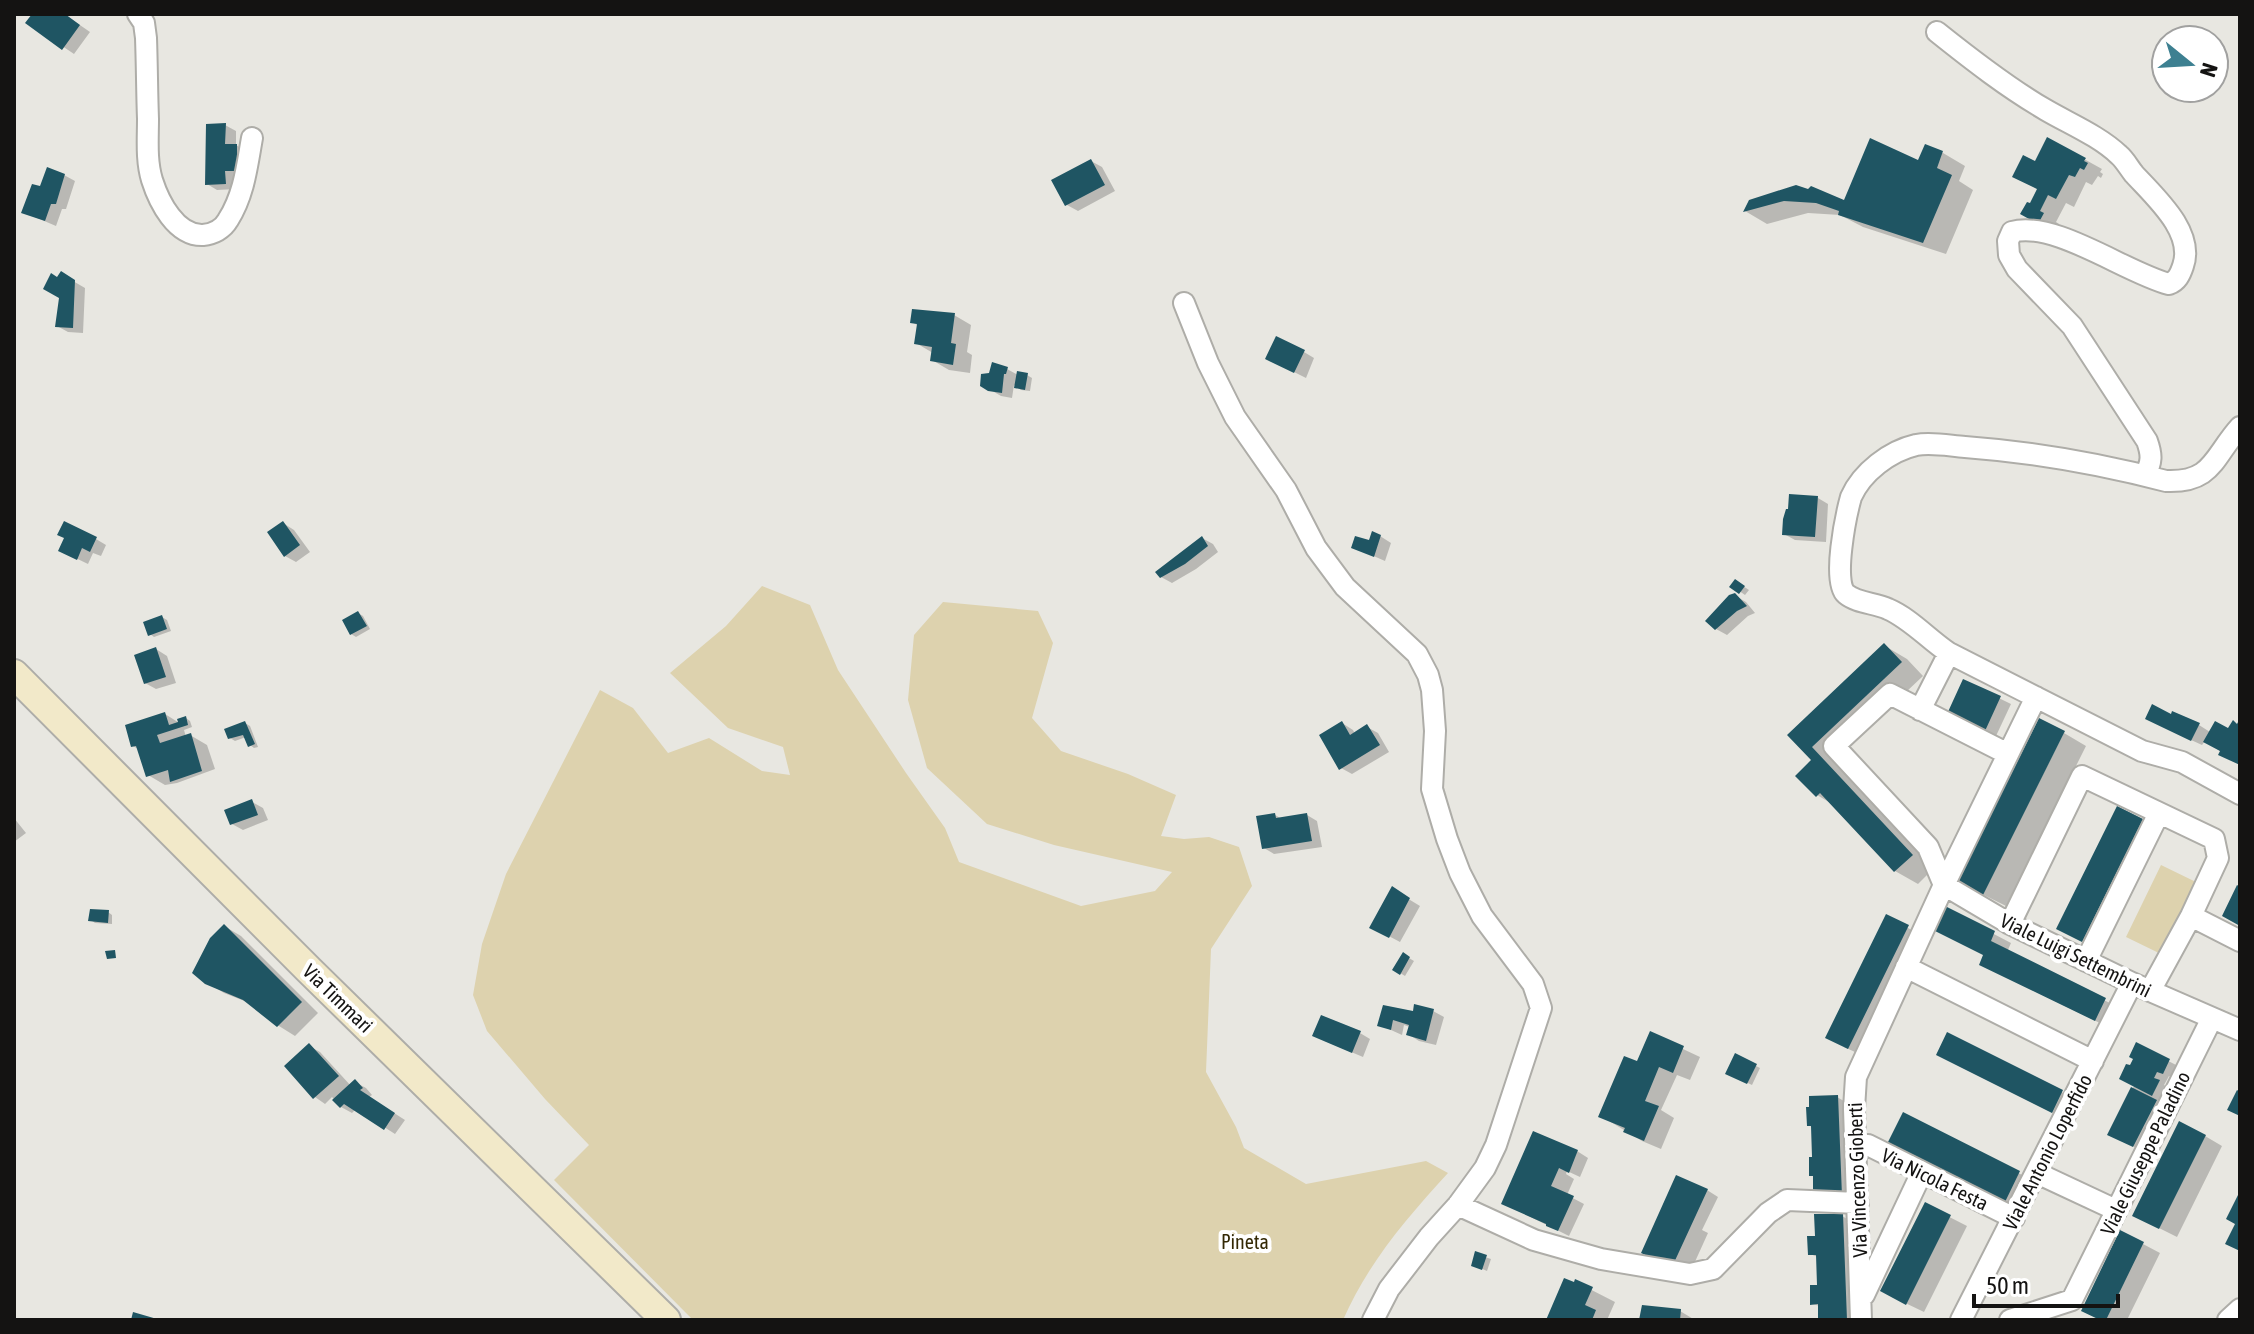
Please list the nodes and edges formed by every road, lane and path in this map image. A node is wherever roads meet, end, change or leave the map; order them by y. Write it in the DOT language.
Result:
graph roads {
  1 [pos="138,14"];
  2 [pos="1937,32"];
  3 [pos="252,138"];
  4 [pos="1184,303"];
  5 [pos="2240,427"];
  6 [pos="2145,475"];
  7 [pos="1949,653"];
  8 [pos="14,674"];
  9 [pos="2036,697"];
  10 [pos="1920,710"];
  11 [pos="2008,754"];
  12 [pos="2240,794"];
  13 [pos="2159,813"];
  14 [pos="1944,885"];
  15 [pos="2191,916"];
  16 [pos="2010,924"];
  17 [pos="2240,941"];
  18 [pos="2086,961"];
  19 [pos="1906,967"];
  20 [pos="2141,987"];
  21 [pos="2212,1018"];
  22 [pos="2240,1030"];
  23 [pos="2093,1061"];
  24 [pos="1855,1146"];
  25 [pos="1922,1172"];
  26 [pos="2037,1173"];
  27 [pos="1858,1203"];
  28 [pos="1458,1205"];
  29 [pos="2116,1210"];
  30 [pos="2014,1218"];
  31 [pos="2240,1309"];
  32 [pos="1861,1311"];
  33 [pos="666,1320"];
  34 [pos="1373,1320"];
  35 [pos="1961,1320"];
  36 [pos="2010,1320"];
  37 [pos="2228,1320"];
  1 -- 3 [label="street"];
  2 -- 6 [label="street"];
  4 -- 28 [label="street"];
  5 -- 6 [label="street"];
  6 -- 7 [label="street"];
  7 -- 9 [label="street"];
  7 -- 10 [label="street"];
  8 -- 33 [label="main road, Via Timmari"];
  9 -- 11 [label="street, Via Vincenzo Gioberti"];
  9 -- 12 [label="street"];
  10 -- 11 [label="street"];
  10 -- 14 [label="street"];
  11 -- 14 [label="street, Via Vincenzo Gioberti"];
  13 -- 15 [label="street, Viale Antonio Loperfido"];
  13 -- 16 [label="street, Viale Antonio Loperfido"];
  13 -- 18 [label="street"];
  14 -- 16 [label="street, Viale Luigi Settembrini"];
  14 -- 19 [label="street, Via Vincenzo Gioberti"];
  15 -- 17 [label="street"];
  15 -- 20 [label="street, Viale Antonio Loperfido"];
  16 -- 18 [label="street, Viale Luigi Settembrini"];
  18 -- 20 [label="street, Viale Luigi Settembrini"];
  19 -- 23 [label="street"];
  19 -- 24 [label="street, Via Vincenzo Gioberti"];
  20 -- 21 [label="street, Viale Luigi Settembrini"];
  20 -- 23 [label="street, Viale Antonio Loperfido"];
  21 -- 22 [label="street"];
  21 -- 29 [label="street, Viale Giuseppe Paladino"];
  23 -- 26 [label="street, Viale Antonio Loperfido"];
  24 -- 25 [label="street, Via Nicola Festa"];
  24 -- 27 [label="street, Via Vincenzo Gioberti"];
  25 -- 30 [label="street, Via Nicola Festa"];
  25 -- 32 [label="street, Via Vincenzo Gioberti"];
  26 -- 29 [label="street"];
  26 -- 30 [label="street, Viale Antonio Loperfido"];
  27 -- 28 [label="street"];
  27 -- 32 [label="street, Via Vincenzo Gioberti"];
  28 -- 34 [label="street"];
  29 -- 36 [label="street, Viale Giuseppe Paladino"];
  30 -- 35 [label="street, Viale Antonio Loperfido"];
  31 -- 37 [label="street"];
}
